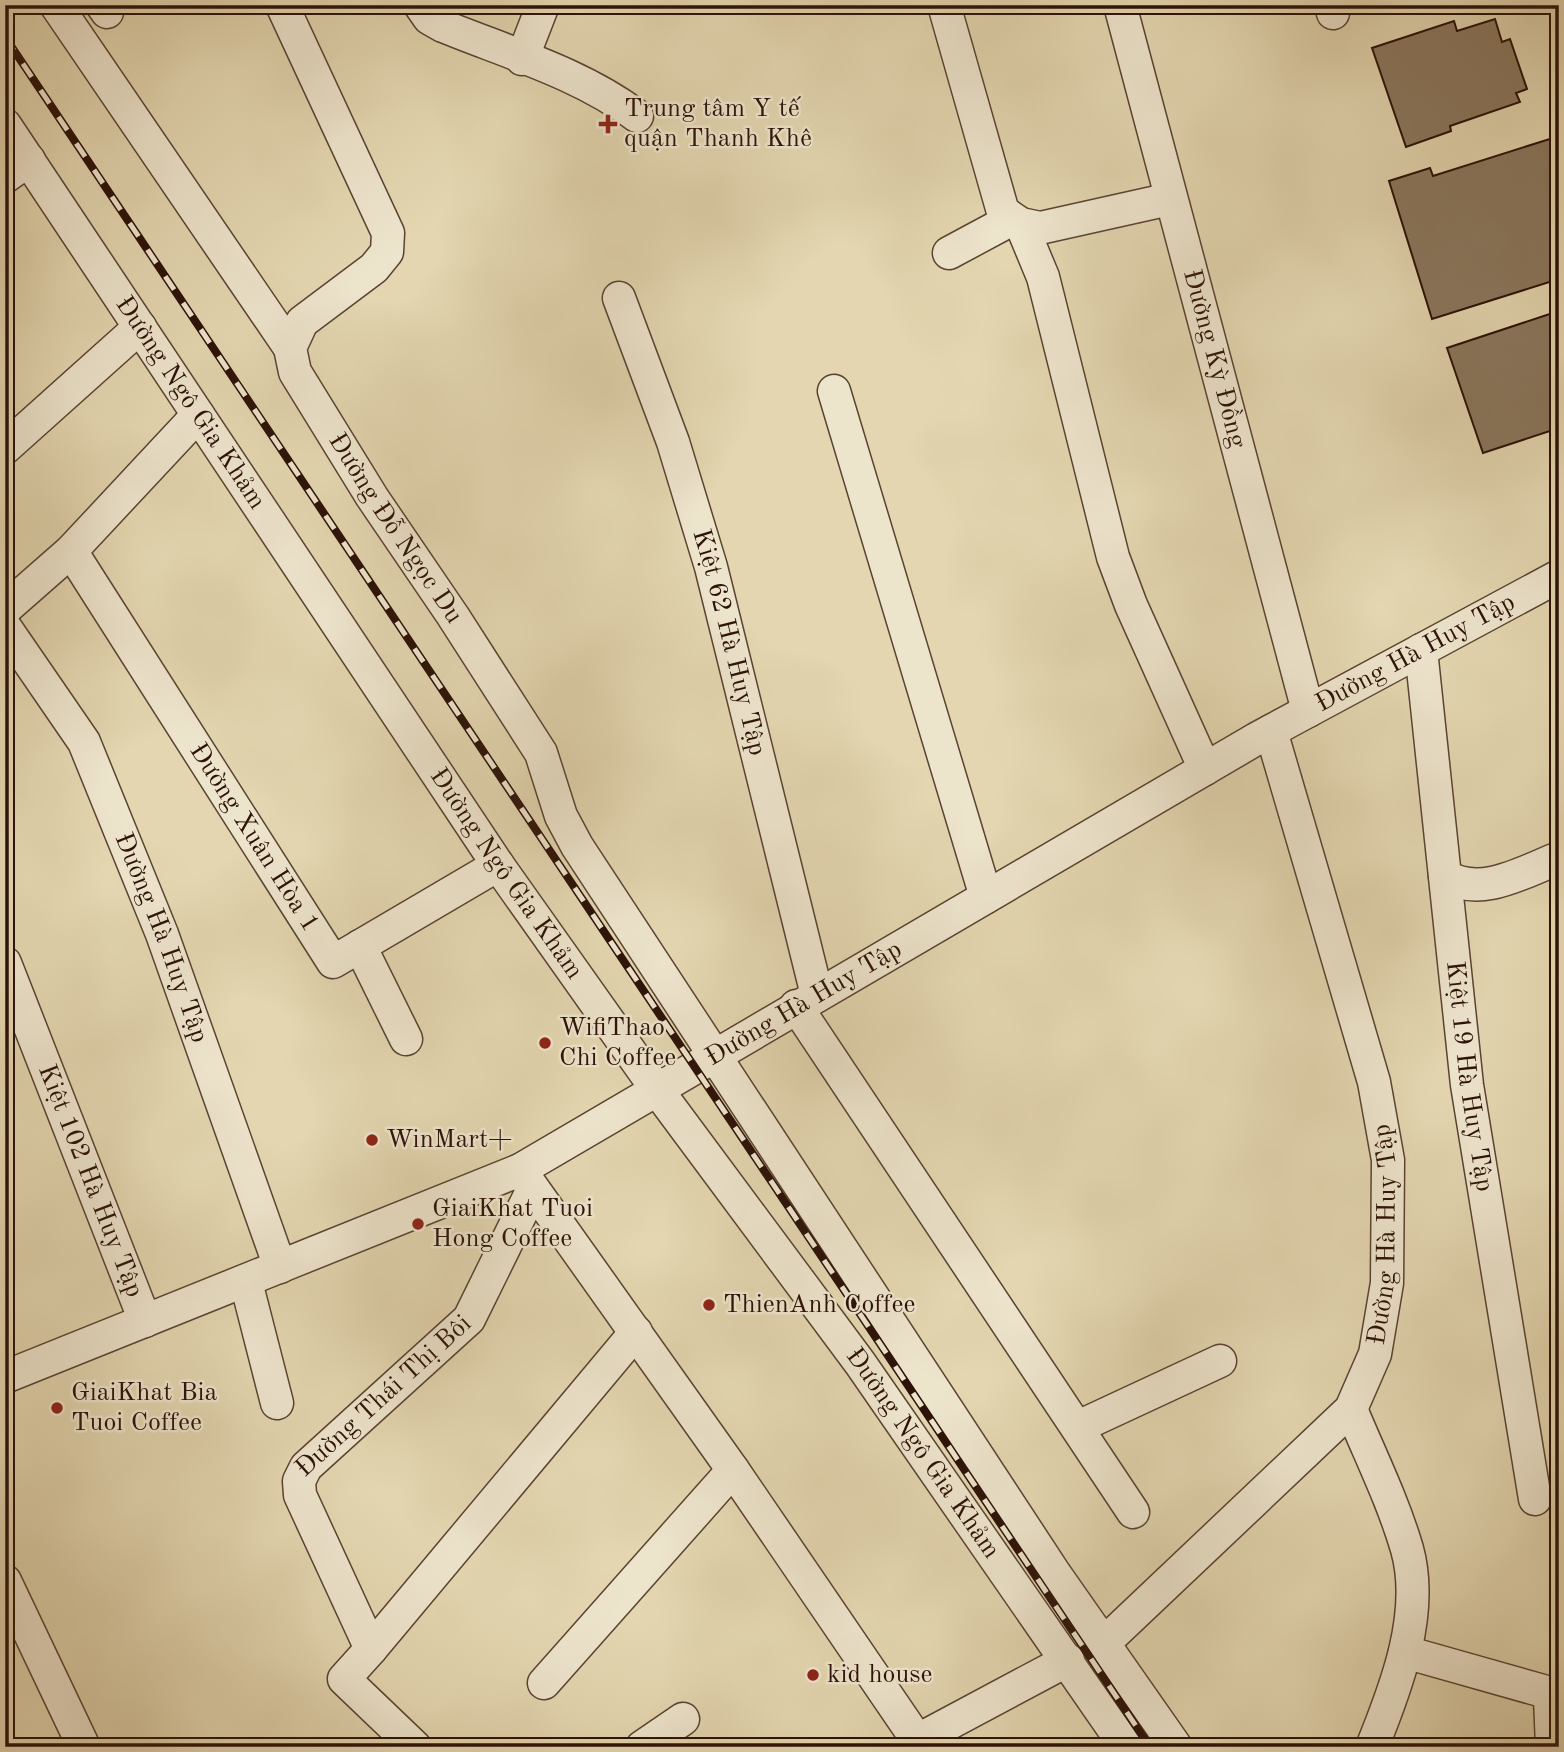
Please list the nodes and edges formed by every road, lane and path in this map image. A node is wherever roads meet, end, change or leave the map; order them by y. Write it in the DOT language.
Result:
graph roads {
  1 [pos="56,5"];
  2 [pos="282,5"];
  3 [pos="420,5"];
  4 [pos="543,5"];
  5 [pos="944,5"];
  6 [pos="1120,5"];
  7 [pos="522,59"];
  8 [pos="637,116"];
  9 [pos="5,125"];
  10 [pos="17,169"];
  11 [pos="1170,199"];
  12 [pos="1015,220"];
  13 [pos="949,253"];
  14 [pos="619,298"];
  15 [pos="140,327"];
  16 [pos="290,348"];
  17 [pos="834,391"];
  18 [pos="198,415"];
  19 [pos="5,448"];
  20 [pos="71,551"];
  21 [pos="1559,576"];
  22 [pos="5,609"];
  23 [pos="5,626"];
  24 [pos="1421,650"];
  25 [pos="1308,711"];
  26 [pos="1271,731"];
  27 [pos="1205,769"];
  28 [pos="1559,858"];
  29 [pos="498,865"];
  30 [pos="1445,876"];
  31 [pos="986,897"];
  32 [pos="360,946"];
  33 [pos="5,963"];
  34 [pos="807,1001"];
  35 [pos="406,1039"];
  36 [pos="714,1058"];
  37 [pos="658,1091"];
  38 [pos="526,1179"];
  39 [pos="280,1267"];
  40 [pos="246,1282"];
  41 [pos="145,1321"];
  42 [pos="636,1332"];
  43 [pos="1220,1361"];
  44 [pos="7,1370"];
  45 [pos="277,1402"];
  46 [pos="1351,1409"];
  47 [pos="1078,1427"];
  48 [pos="733,1470"];
  49 [pos="1535,1499"];
  50 [pos="1133,1512"];
  51 [pos="5,1581"];
  52 [pos="1103,1644"];
  53 [pos="371,1649"];
  54 [pos="1405,1652"];
  55 [pos="1068,1660"];
  56 [pos="544,1683"];
  57 [pos="683,1719"];
  58 [pos="920,1743"];
  59 [pos="81,1747"];
  60 [pos="415,1747"];
  61 [pos="642,1747"];
  62 [pos="1126,1747"];
  63 [pos="1176,1747"];
  64 [pos="1372,1747"];
  65 [pos="1552,1747"];
  1 -- 16 [label="street, Đường Đỗ Ngọc Du"];
  2 -- 16 [label="street"];
  3 -- 7 [label="street"];
  4 -- 7 [label="street"];
  5 -- 12 [label="street"];
  6 -- 11 [label="street, Đường Kỳ Đồng"];
  7 -- 8 [label="street"];
  9 -- 10 [label="street, Đường Ngô Gia Khảm"];
  10 -- 15 [label="street, Đường Ngô Gia Khảm"];
  11 -- 12 [label="street"];
  11 -- 25 [label="street, Đường Kỳ Đồng"];
  12 -- 13 [label="street"];
  12 -- 27 [label="street"];
  14 -- 34 [label="street, Kiệt 62 Hà Huy Tập"];
  15 -- 18 [label="street, Đường Ngô Gia Khảm"];
  15 -- 19 [label="street"];
  16 -- 36 [label="street, Đường Đỗ Ngọc Du"];
  17 -- 31 [label="street"];
  18 -- 20 [label="street"];
  18 -- 29 [label="street, Đường Ngô Gia Khảm"];
  20 -- 22 [label="street"];
  20 -- 32 [label="street, Đường Xuân Hòa 1"];
  21 -- 24 [label="street, Đường Hà Huy Tập"];
  23 -- 39 [label="street, Đường Hà Huy Tập"];
  24 -- 25 [label="street, Đường Hà Huy Tập"];
  24 -- 30 [label="street, Kiệt 19 Hà Huy Tập"];
  25 -- 26 [label="street, Đường Hà Huy Tập"];
  26 -- 27 [label="street, Đường Hà Huy Tập"];
  26 -- 46 [label="street, Đường Hà Huy Tập"];
  27 -- 31 [label="street, Đường Hà Huy Tập"];
  28 -- 30 [label="street"];
  29 -- 32 [label="street, Đường Xuân Hòa 1"];
  29 -- 37 [label="street, Đường Ngô Gia Khảm"];
  30 -- 49 [label="street, Kiệt 19 Hà Huy Tập"];
  31 -- 34 [label="street, Đường Hà Huy Tập"];
  32 -- 35 [label="street"];
  33 -- 41 [label="street, Kiệt 102 Hà Huy Tập"];
  34 -- 36 [label="street, Đường Hà Huy Tập"];
  34 -- 47 [label="street, Kiệt 62 Hà Huy Tập"];
  36 -- 37 [label="street, Đường Hà Huy Tập"];
  36 -- 52 [label="street, Đường Đỗ Ngọc Du"];
  37 -- 38 [label="street, Đường Hà Huy Tập"];
  37 -- 55 [label="street, Đường Ngô Gia Khảm"];
  38 -- 39 [label="street, Đường Hà Huy Tập"];
  38 -- 42 [label="street"];
  38 -- 53 [label="street, Đường Thái Thị Bôi"];
  39 -- 40 [label="street, Đường Hà Huy Tập"];
  40 -- 41 [label="street, Đường Hà Huy Tập"];
  40 -- 45 [label="street"];
  41 -- 44 [label="street, Đường Hà Huy Tập"];
  42 -- 48 [label="street"];
  42 -- 53 [label="street"];
  43 -- 47 [label="street"];
  46 -- 52 [label="street, Đường Hà Huy Tập"];
  46 -- 54 [label="street"];
  47 -- 50 [label="street, Kiệt 62 Hà Huy Tập"];
  48 -- 56 [label="street"];
  48 -- 58 [label="street"];
  51 -- 59 [label="street"];
  52 -- 63 [label="street, Đường Đỗ Ngọc Du"];
  53 -- 60 [label="street"];
  54 -- 64 [label="street"];
  54 -- 65 [label="street"];
  55 -- 58 [label="street"];
  55 -- 62 [label="street, Đường Ngô Gia Khảm"];
  57 -- 61 [label="street"];
}
